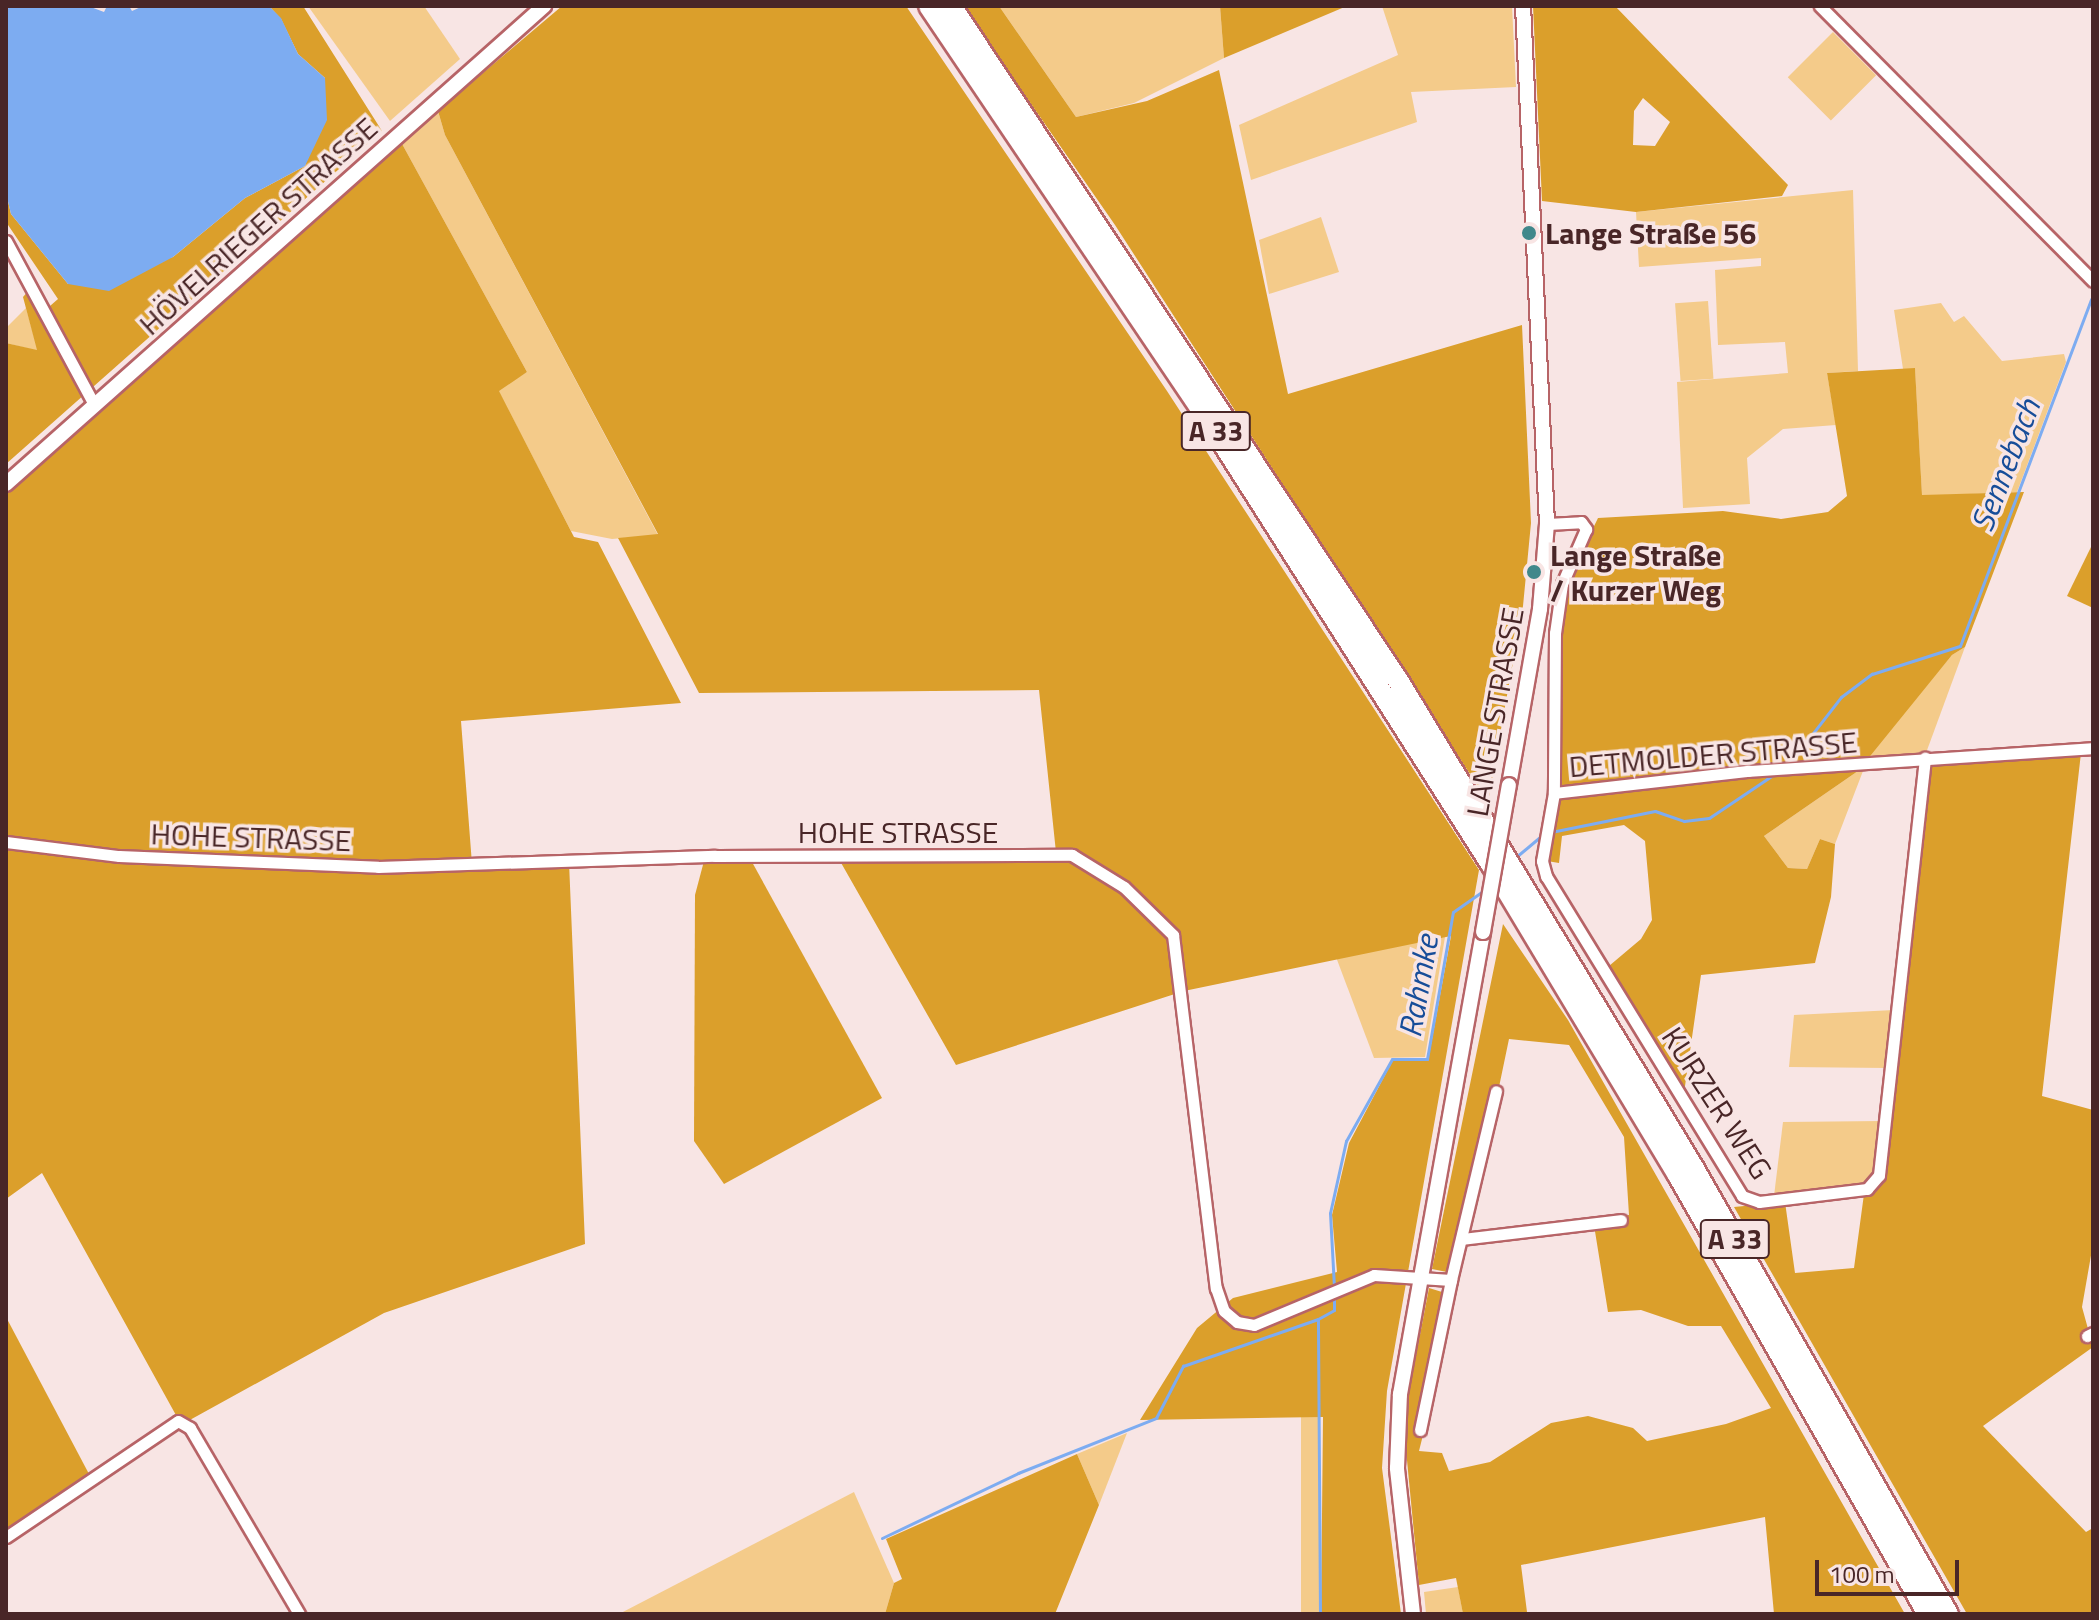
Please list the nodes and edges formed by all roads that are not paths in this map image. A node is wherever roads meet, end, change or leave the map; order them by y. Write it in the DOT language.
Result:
graph roads {
  1 [pos="544,6"];
  2 [pos="929,6"];
  3 [pos="951,6"];
  4 [pos="1523,6"];
  5 [pos="1820,6"];
  6 [pos="6,241"];
  7 [pos="2093,280"];
  8 [pos="95,406"];
  9 [pos="6,484"];
  10 [pos="1547,524"];
  11 [pos="2093,748"];
  12 [pos="1925,758"];
  13 [pos="1554,793"];
  14 [pos="6,842"];
  15 [pos="1502,867"];
  16 [pos="1496,1091"];
  17 [pos="1621,1220"];
  18 [pos="1462,1239"];
  19 [pos="1418,1276"];
  20 [pos="1451,1280"];
  21 [pos="1420,1430"];
  22 [pos="6,1537"];
  23 [pos="299,1614"];
  24 [pos="1413,1614"];
  25 [pos="1928,1614"];
  26 [pos="1948,1614"];
  1 -- 8 [label="street, HÖVELRIEGER STRASSE"];
  2 -- 15 [label="highway, A 33"];
  3 -- 15 [label="highway, A 33"];
  4 -- 10 [label="street, LANGE STRASSE"];
  5 -- 7 [label="street"];
  6 -- 8 [label="street"];
  8 -- 9 [label="street, HÖVELRIEGER STRASSE"];
  10 -- 13 [label="street, DETMOLDER STRASSE"];
  10 -- 19 [label="street, LANGE STRASSE, bridge"];
  11 -- 12 [label="street, DETMOLDER STRASSE"];
  12 -- 13 [label="street, DETMOLDER STRASSE"];
  12 -- 13 [label="street, KURZER WEG"];
  14 -- 19 [label="street, HOHE STRASSE"];
  15 -- 25 [label="highway, A 33"];
  15 -- 26 [label="highway, A 33"];
  16 -- 18 [label="street"];
  17 -- 18 [label="street"];
  18 -- 20 [label="street"];
  19 -- 20 [label="street"];
  19 -- 24 [label="street, LANGE STRASSE"];
  20 -- 21 [label="street"];
  22 -- 23 [label="street"];
}
